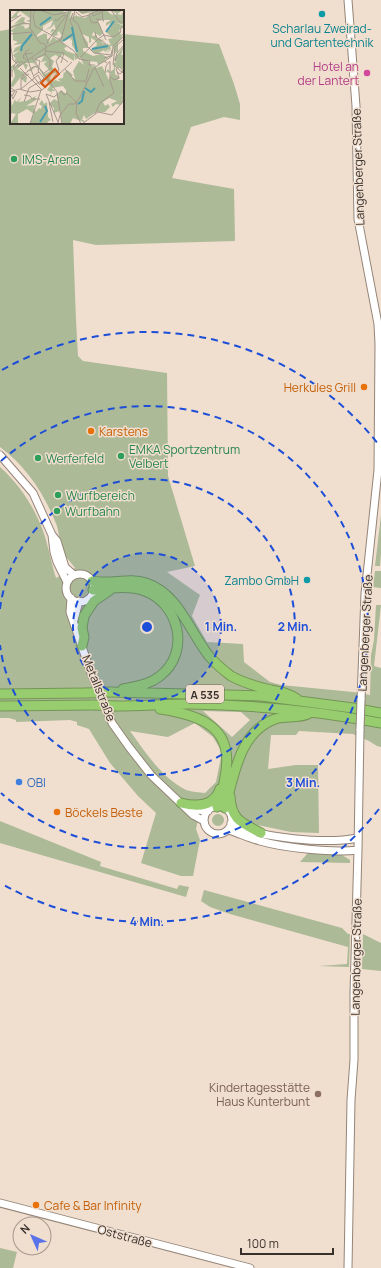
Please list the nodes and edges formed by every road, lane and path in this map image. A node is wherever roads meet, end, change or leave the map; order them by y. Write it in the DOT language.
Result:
graph roads {
  1 [pos="348,0"];
  2 [pos="0,455"];
  3 [pos="52,535"];
  4 [pos="74,575"];
  5 [pos="67,582"];
  6 [pos="92,585"];
  7 [pos="112,588"];
  8 [pos="71,598"];
  9 [pos="79,601"];
  10 [pos="74,621"];
  11 [pos="82,646"];
  12 [pos="110,692"];
  13 [pos="0,694"];
  14 [pos="300,700"];
  15 [pos="0,706"];
  16 [pos="137,706"];
  17 [pos="313,712"];
  18 [pos="381,713"];
  19 [pos="381,723"];
  20 [pos="225,777"];
  21 [pos="230,790"];
  22 [pos="182,803"];
  23 [pos="221,807"];
  24 [pos="208,811"];
  25 [pos="204,821"];
  26 [pos="231,823"];
  27 [pos="228,830"];
  28 [pos="262,833"];
  29 [pos="358,838"];
  30 [pos="358,850"];
  31 [pos="0,1203"];
  32 [pos="250,1268"];
  33 [pos="348,1268"];
  1 -- 29 [label="main road, Langenberger Straße, bridge"];
  2 -- 3 [label="main road"];
  3 -- 4 [label="main road"];
  3 -- 5 [label="main road"];
  4 -- 5 [label="main road"];
  4 -- 6 [label="main road"];
  5 -- 8 [label="main road"];
  6 -- 7 [label="highway"];
  6 -- 9 [label="main road"];
  6 -- 14 [label="highway"];
  7 -- 11 [label="highway"];
  7 -- 12 [label="highway"];
  8 -- 9 [label="main road"];
  8 -- 10 [label="main road, Metallstraße"];
  9 -- 10 [label="main road"];
  10 -- 11 [label="main road, Metallstraße"];
  11 -- 22 [label="main road, Metallstraße"];
  12 -- 13 [label="highway, A 535, bridge"];
  12 -- 14 [label="highway, A 535"];
  14 -- 18 [label="highway, A 535"];
  15 -- 16 [label="highway, A 535, bridge"];
  16 -- 17 [label="highway, A 535"];
  16 -- 20 [label="highway"];
  17 -- 19 [label="highway, A 535"];
  17 -- 21 [label="highway"];
  20 -- 22 [label="highway"];
  20 -- 23 [label="highway"];
  21 -- 23 [label="highway"];
  21 -- 28 [label="highway"];
  22 -- 24 [label="main road, Metallstraße"];
  22 -- 25 [label="main road, Metallstraße"];
  23 -- 24 [label="main road"];
  23 -- 26 [label="main road"];
  24 -- 25 [label="main road"];
  25 -- 27 [label="main road"];
  26 -- 27 [label="main road"];
  26 -- 28 [label="main road"];
  27 -- 30 [label="main road"];
  28 -- 29 [label="main road"];
  29 -- 30 [label="main road, Langenberger Straße"];
  30 -- 33 [label="main road, Langenberger Straße"];
  31 -- 32 [label="main road, Oststraße"];
}
